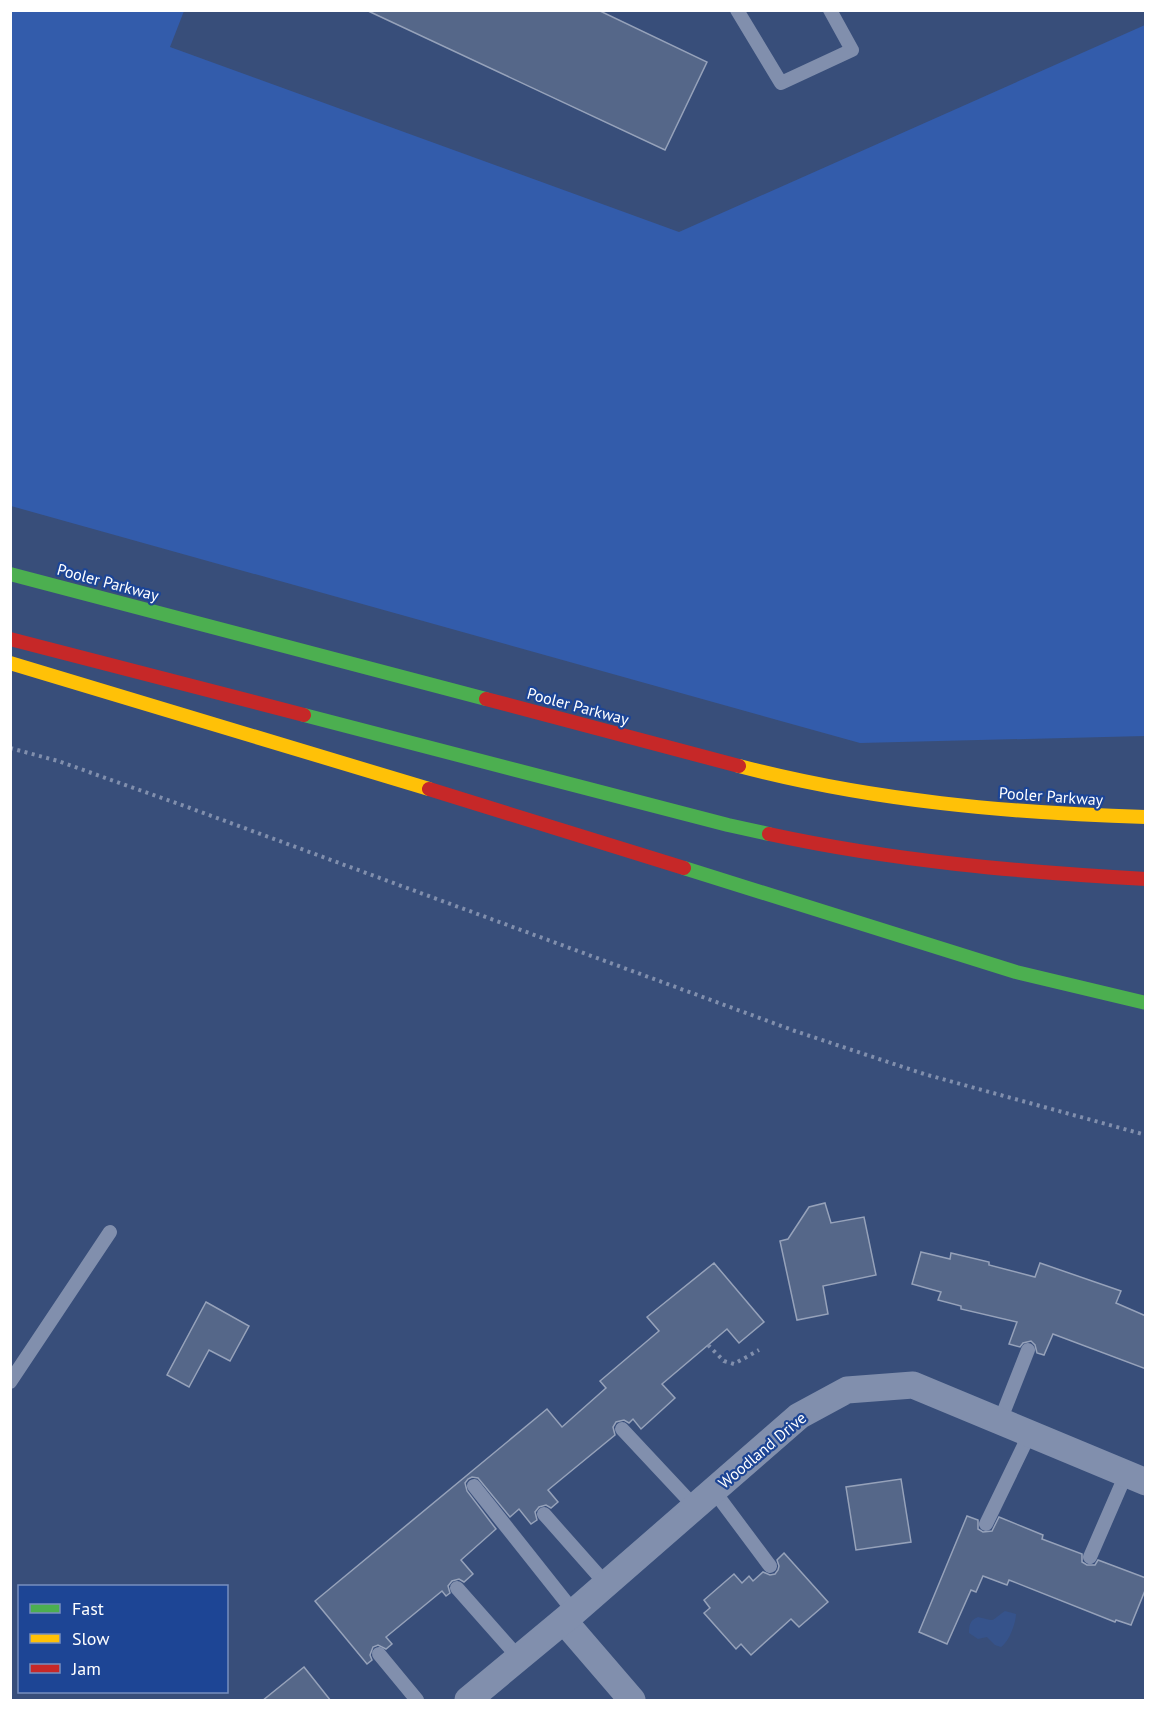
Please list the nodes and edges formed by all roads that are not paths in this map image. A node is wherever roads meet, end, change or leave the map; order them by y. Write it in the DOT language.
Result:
graph roads {
  1 [pos="737,10"];
  2 [pos="830,10"];
  3 [pos="10,574"];
  4 [pos="10,639"];
  5 [pos="10,663"];
  6 [pos="1146,818"];
  7 [pos="1146,879"];
  8 [pos="1146,1003"];
  9 [pos="110,1232"];
  10 [pos="1028,1350"];
  11 [pos="10,1382"];
  12 [pos="1000,1421"];
  13 [pos="622,1429"];
  14 [pos="1030,1433"];
  15 [pos="1140,1479"];
  16 [pos="474,1486"];
  17 [pos="705,1499"];
  18 [pos="544,1514"];
  19 [pos="986,1524"];
  20 [pos="1090,1557"];
  21 [pos="770,1566"];
  22 [pos="606,1584"];
  23 [pos="457,1588"];
  24 [pos="569,1616"];
  25 [pos="379,1654"];
  26 [pos="519,1658"];
  27 [pos="417,1701"];
  28 [pos="468,1701"];
  29 [pos="632,1701"];
  1 -- 2 [label="lane"];
  3 -- 6 [label="main road, Pooler Parkway"];
  4 -- 7 [label="main road"];
  5 -- 8 [label="main road"];
  9 -- 11 [label="lane"];
  10 -- 12 [label="lane"];
  12 -- 14 [label="street, Woodland Drive"];
  12 -- 17 [label="street, Woodland Drive"];
  13 -- 17 [label="lane"];
  14 -- 15 [label="street, Woodland Drive"];
  14 -- 19 [label="lane"];
  15 -- 20 [label="lane"];
  16 -- 24 [label="lane"];
  17 -- 21 [label="lane"];
  17 -- 22 [label="street, Woodland Drive"];
  18 -- 22 [label="lane"];
  22 -- 24 [label="street, Woodland Drive"];
  23 -- 26 [label="lane"];
  24 -- 26 [label="street, Woodland Drive"];
  24 -- 29 [label="street"];
  25 -- 27 [label="lane"];
  26 -- 28 [label="street, Woodland Drive"];
}
